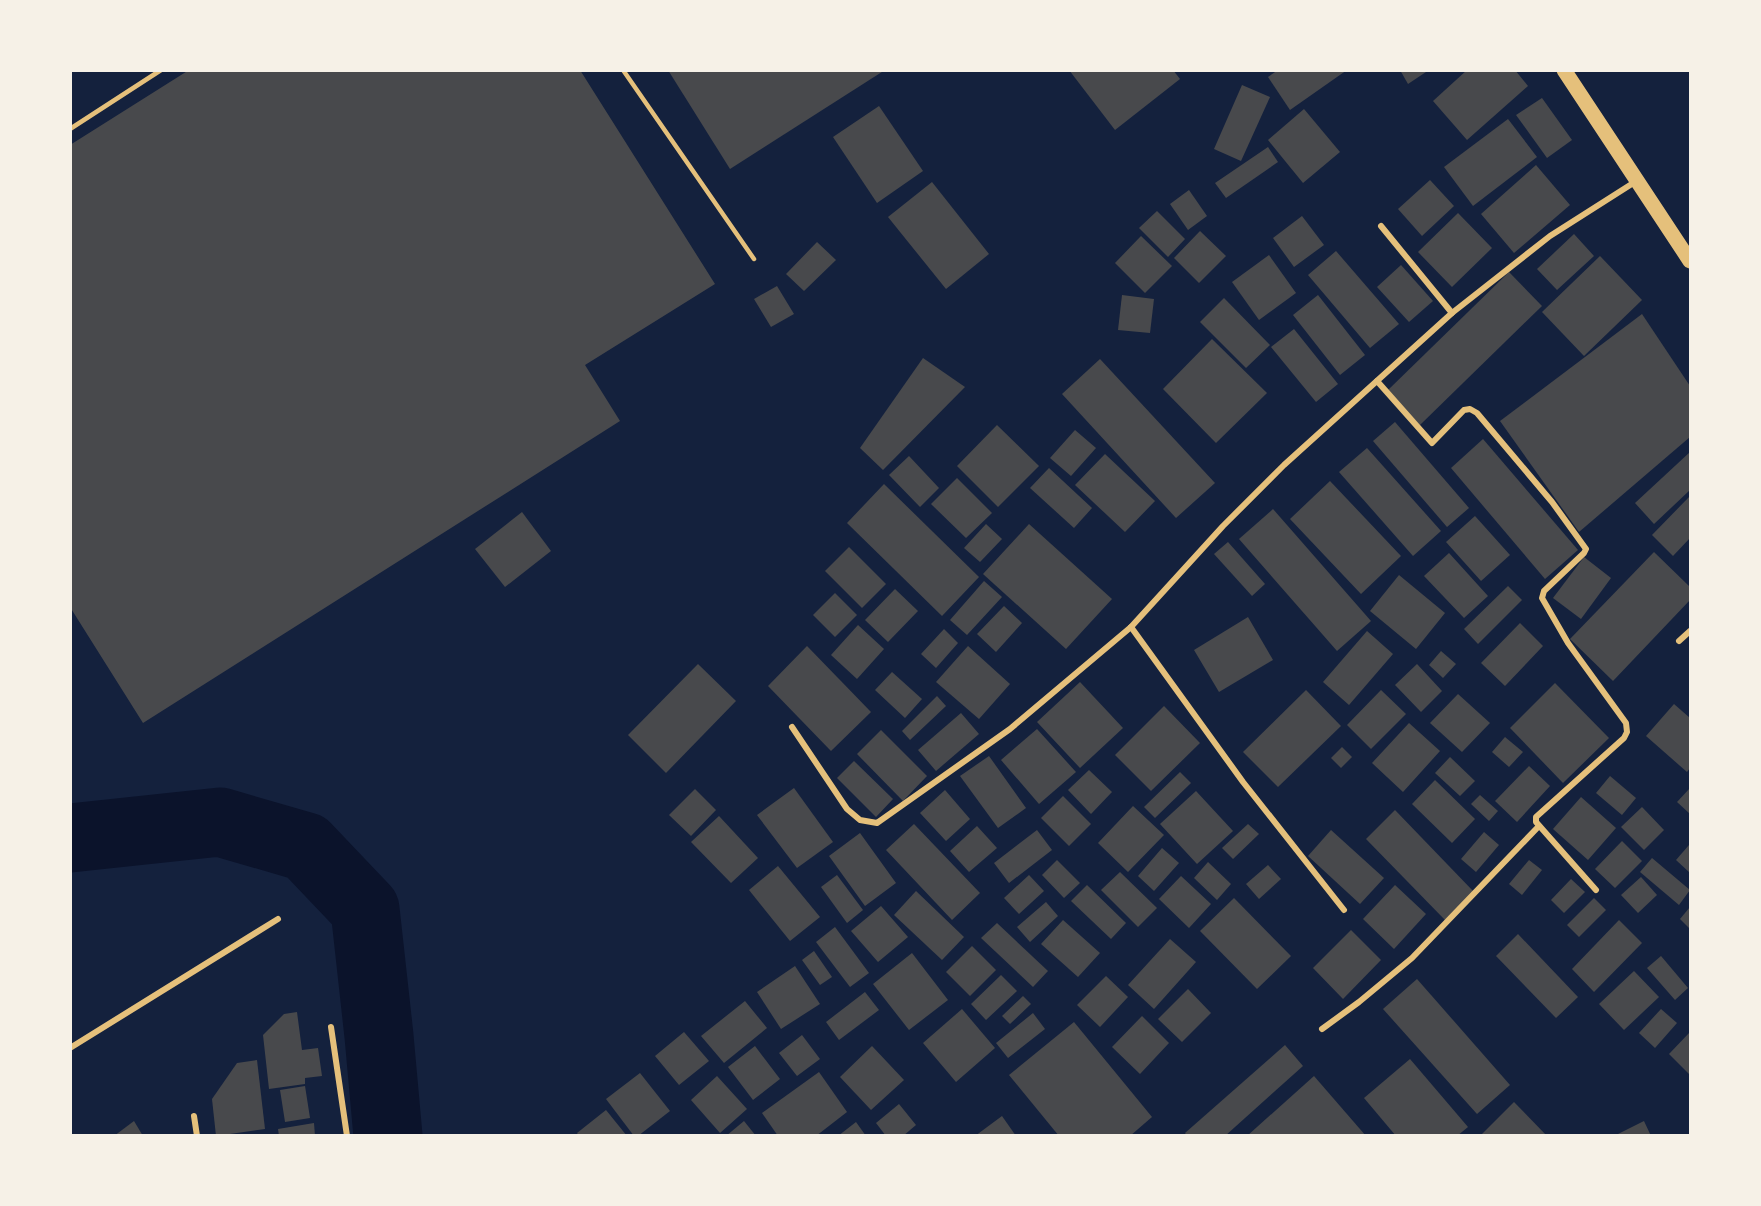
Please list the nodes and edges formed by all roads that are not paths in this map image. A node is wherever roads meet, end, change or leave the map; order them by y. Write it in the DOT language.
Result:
graph roads {
  1 [pos="162,70"];
  2 [pos="623,70"];
  3 [pos="1564,70"];
  4 [pos="70,129"];
  5 [pos="1638,180"];
  6 [pos="1381,226"];
  7 [pos="754,259"];
  8 [pos="1690,261"];
  9 [pos="1452,313"];
  10 [pos="1377,381"];
  11 [pos="1131,627"];
  12 [pos="1690,631"];
  13 [pos="1679,641"];
  14 [pos="792,727"];
  15 [pos="1539,826"];
  16 [pos="1596,890"];
  17 [pos="1344,910"];
  18 [pos="279,919"];
  19 [pos="331,1027"];
  20 [pos="1322,1029"];
  21 [pos="70,1048"];
  22 [pos="194,1116"];
  23 [pos="197,1136"];
  24 [pos="347,1136"];
  1 -- 4 [label="lane"];
  2 -- 7 [label="lane"];
  3 -- 5 [label="main road"];
  5 -- 8 [label="main road"];
  5 -- 9 [label="street"];
  6 -- 9 [label="street"];
  9 -- 10 [label="street"];
  10 -- 11 [label="street"];
  10 -- 15 [label="street"];
  11 -- 14 [label="street"];
  11 -- 17 [label="street"];
  12 -- 13 [label="street"];
  15 -- 16 [label="street"];
  15 -- 20 [label="street"];
  18 -- 21 [label="street"];
  19 -- 24 [label="street"];
  22 -- 23 [label="street"];
}
